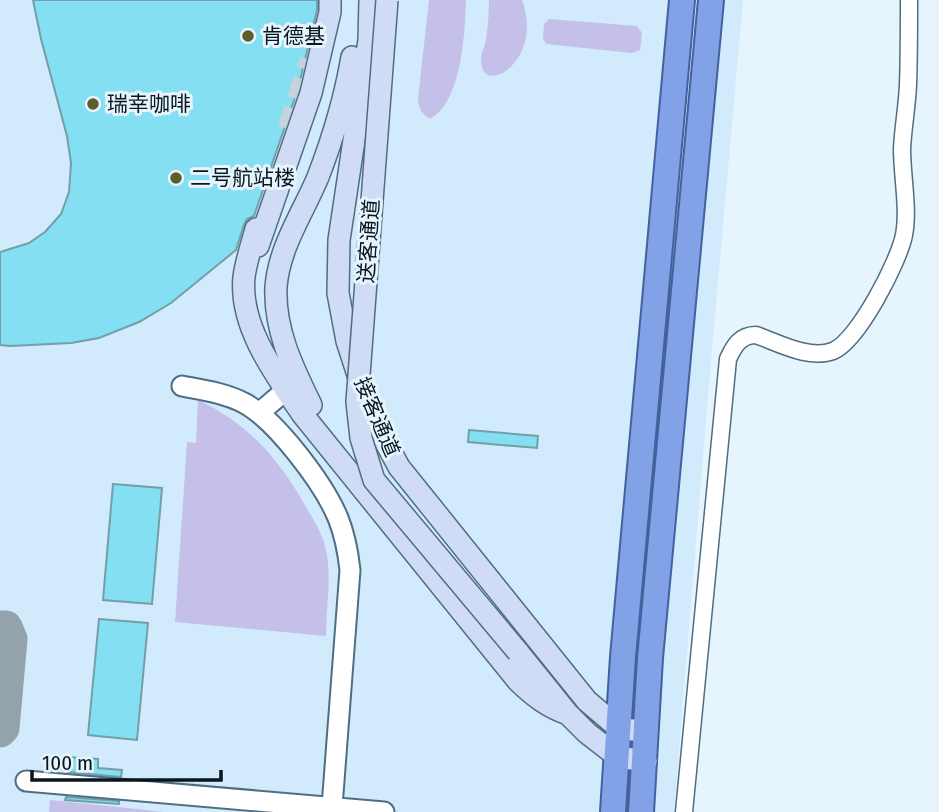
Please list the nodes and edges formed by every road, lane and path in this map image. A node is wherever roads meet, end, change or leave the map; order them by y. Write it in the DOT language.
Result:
graph roads {
  1 [pos="330,0"];
  2 [pos="361,0"];
  3 [pos="370,0"];
  4 [pos="387,0"];
  5 [pos="682,0"];
  6 [pos="711,0"];
  7 [pos="909,0"];
  8 [pos="256,229"];
  9 [pos="182,386"];
  10 [pos="286,390"];
  11 [pos="311,405"];
  12 [pos="259,413"];
  13 [pos="374,480"];
  14 [pos="568,714"];
  15 [pos="620,729"];
  16 [pos="647,731"];
  17 [pos="618,757"];
  18 [pos="646,761"];
  19 [pos="26,781"];
  20 [pos="332,807"];
  21 [pos="384,812"];
  22 [pos="613,812"];
  23 [pos="641,812"];
  24 [pos="684,812"];
  1 -- 11 [label="main road, 送客通道"];
  2 -- 11 [label="main road, 送客通道"];
  3 -- 15 [label="main road, 接客通道"];
  4 -- 13 [label="main road, 送客通道, bridge"];
  5 -- 15 [label="highway"];
  6 -- 16 [label="highway"];
  7 -- 24 [label="street"];
  8 -- 10 [label="main road"];
  9 -- 12 [label="street"];
  10 -- 12 [label="street"];
  10 -- 14 [label="main road"];
  11 -- 13 [label="main road, 送客通道"];
  12 -- 20 [label="street"];
  13 -- 14 [label="main road, 送客通道, bridge"];
  14 -- 17 [label="main road"];
  15 -- 16 [label="main road"];
  15 -- 17 [label="highway"];
  16 -- 18 [label="highway"];
  17 -- 18 [label="main road"];
  17 -- 22 [label="highway"];
  18 -- 23 [label="highway"];
  19 -- 20 [label="street"];
  20 -- 21 [label="street"];
}
